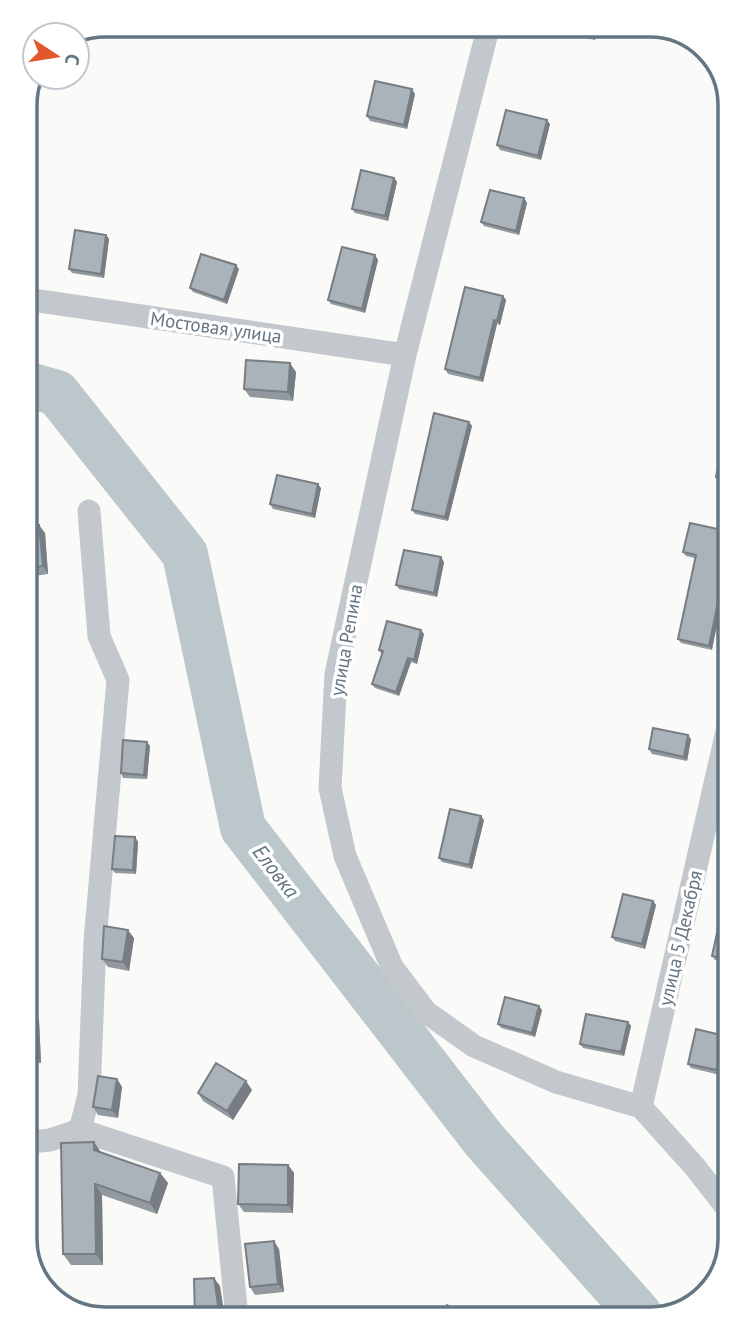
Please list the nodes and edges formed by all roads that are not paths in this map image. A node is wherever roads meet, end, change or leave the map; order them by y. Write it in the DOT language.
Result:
graph roads {
  1 [pos="486,37"];
  2 [pos="37,301"];
  3 [pos="405,355"];
  4 [pos="89,511"];
  5 [pos="718,771"];
  6 [pos="641,1107"];
  7 [pos="80,1130"];
  8 [pos="37,1141"];
  9 [pos="718,1197"];
  10 [pos="236,1307"];
  1 -- 3 [label="street, улица Репина"];
  2 -- 3 [label="street, Мостовая улица"];
  3 -- 6 [label="street, улица Репина"];
  4 -- 7 [label="street"];
  5 -- 6 [label="street, улица 5 Декабря"];
  6 -- 9 [label="street"];
  7 -- 8 [label="street"];
  7 -- 10 [label="street"];
}
